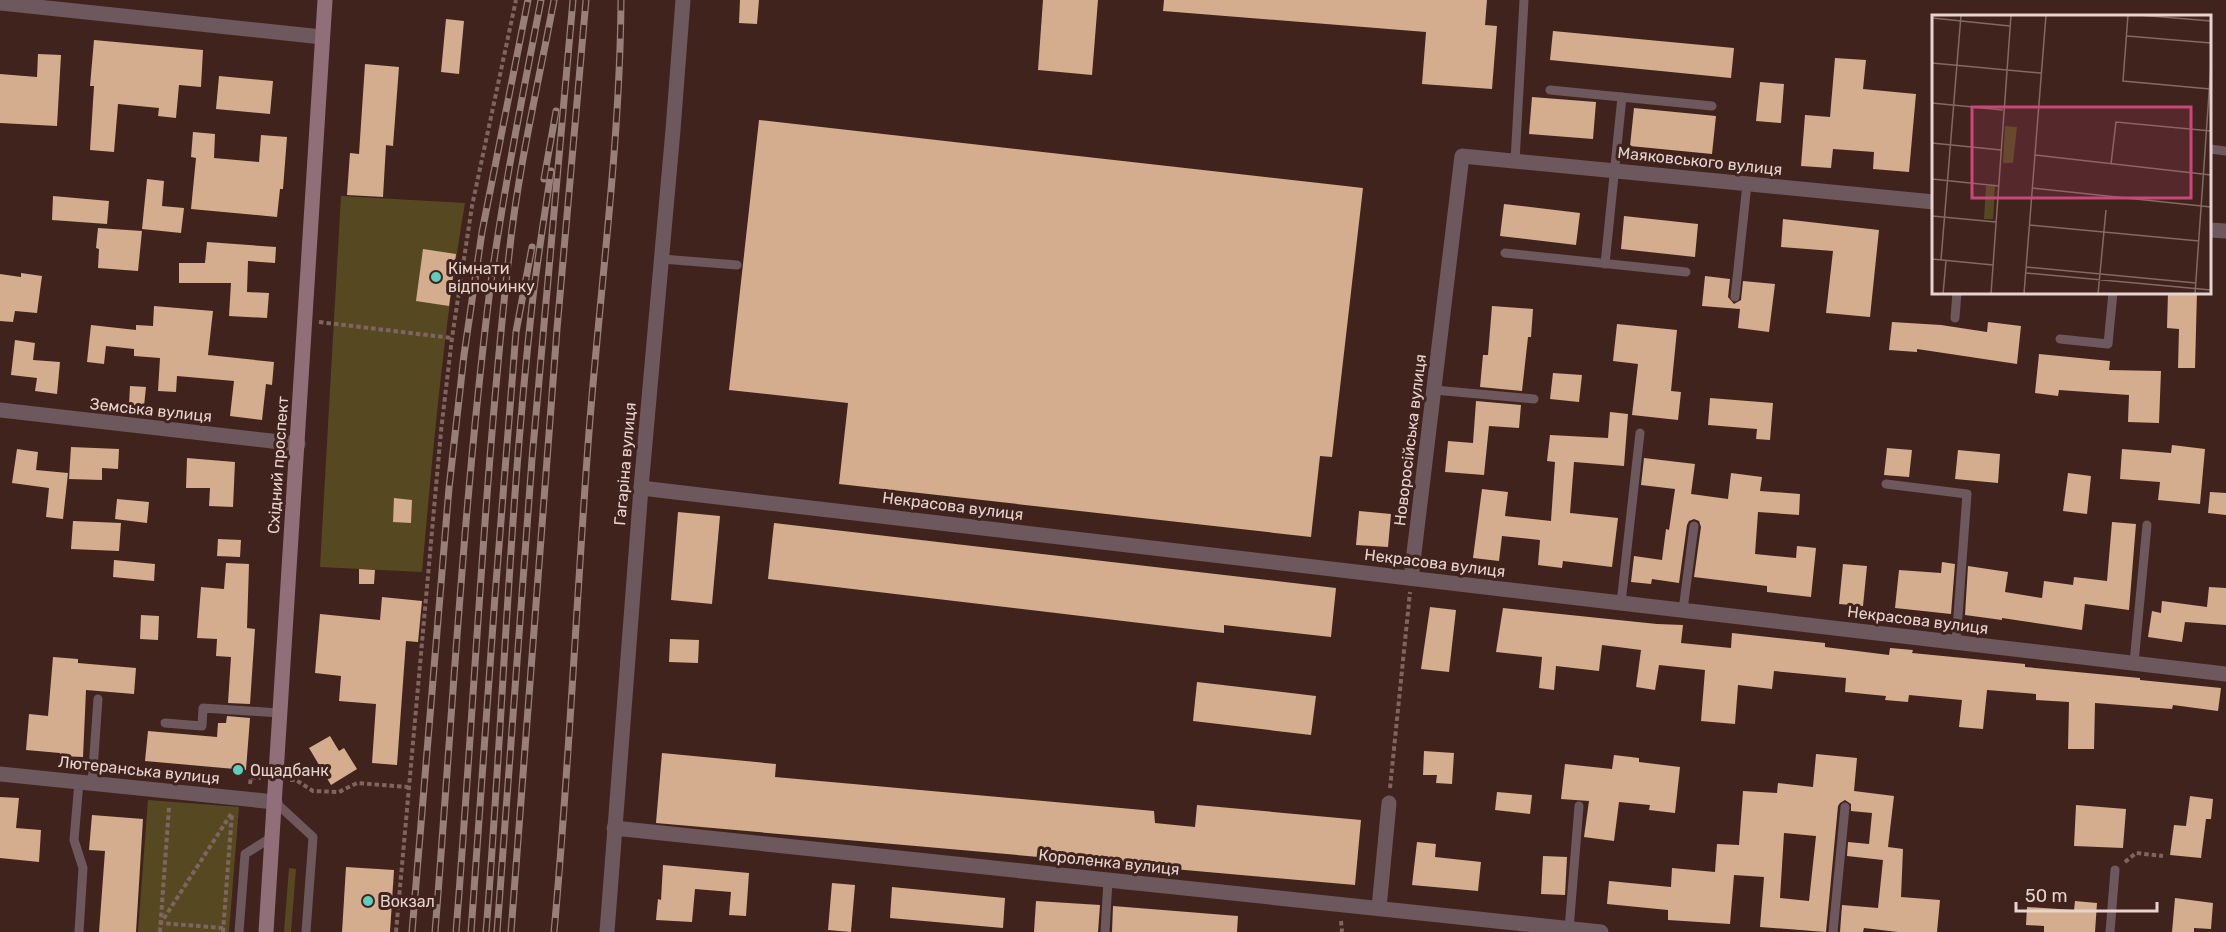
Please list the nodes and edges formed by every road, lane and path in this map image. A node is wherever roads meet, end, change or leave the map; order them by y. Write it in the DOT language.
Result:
graph roads {
  1 [pos="325,0"];
  2 [pos="516,0"];
  3 [pos="682,0"];
  4 [pos="1524,0"];
  5 [pos="0,3"];
  6 [pos="322,37"];
  7 [pos="1550,90"];
  8 [pos="1622,97"];
  9 [pos="1712,106"];
  10 [pos="2211,149"];
  11 [pos="2226,151"];
  12 [pos="1462,156"];
  13 [pos="1515,161"];
  14 [pos="1614,171"];
  15 [pos="1747,184"];
  16 [pos="1932,202"];
  17 [pos="2211,230"];
  18 [pos="2226,231"];
  19 [pos="1505,254"];
  20 [pos="662,260"];
  21 [pos="1605,264"];
  22 [pos="737,265"];
  23 [pos="1686,272"];
  24 [pos="1957,294"];
  25 [pos="2113,294"];
  26 [pos="1735,297"];
  27 [pos="1955,318"];
  28 [pos="305,320"];
  29 [pos="452,338"];
  30 [pos="2060,339"];
  31 [pos="1434,390"];
  32 [pos="1534,399"];
  33 [pos="0,411"];
  34 [pos="1640,433"];
  35 [pos="298,444"];
  36 [pos="1886,484"];
  37 [pos="641,488"];
  38 [pos="2147,525"];
  39 [pos="1694,526"];
  40 [pos="1411,578"];
  41 [pos="1621,603"];
  42 [pos="1683,610"];
  43 [pos="1956,642"];
  44 [pos="2134,663"];
  45 [pos="2226,674"];
  46 [pos="98,699"];
  47 [pos="280,714"];
  48 [pos="165,723"];
  49 [pos="0,774"];
  50 [pos="276,779"];
  51 [pos="85,782"];
  52 [pos="408,787"];
  53 [pos="170,791"];
  54 [pos="249,800"];
  55 [pos="275,802"];
  56 [pos="1389,803"];
  57 [pos="1579,806"];
  58 [pos="1845,807"];
  59 [pos="232,813"];
  60 [pos="614,828"];
  61 [pos="272,837"];
  62 [pos="2163,856"];
  63 [pos="2115,870"];
  64 [pos="1108,880"];
  65 [pos="1379,908"];
  66 [pos="161,923"];
  67 [pos="223,928"];
  68 [pos="1569,929"];
  69 [pos="79,932"];
  70 [pos="160,932"];
  71 [pos="165,932"];
  72 [pos="239,932"];
  73 [pos="266,932"];
  74 [pos="306,932"];
  75 [pos="396,932"];
  76 [pos="607,932"];
  77 [pos="1105,932"];
  78 [pos="1601,932"];
  79 [pos="1833,932"];
  80 [pos="2110,932"];
  1 -- 6 [label="main road, Східний проспект"];
  2 -- 29 [label="path"];
  3 -- 20 [label="street, Гагаріна вулиця"];
  4 -- 13 [label="lane"];
  5 -- 6 [label="street"];
  6 -- 28 [label="main road, Східний проспект"];
  7 -- 8 [label="lane"];
  8 -- 9 [label="lane"];
  8 -- 14 [label="lane"];
  10 -- 11 [label="lane"];
  12 -- 13 [label="street, Маяковського вулиця"];
  12 -- 31 [label="street, Новоросійська вулиця"];
  13 -- 14 [label="street, Маяковського вулиця"];
  14 -- 15 [label="street, Маяковського вулиця"];
  14 -- 21 [label="lane"];
  15 -- 16 [label="street, Маяковського вулиця"];
  15 -- 26 [label="lane"];
  17 -- 18 [label="street"];
  19 -- 21 [label="lane"];
  20 -- 22 [label="lane"];
  20 -- 37 [label="street, Гагаріна вулиця"];
  21 -- 23 [label="lane"];
  24 -- 27 [label="lane"];
  25 -- 30 [label="lane"];
  28 -- 29 [label="path"];
  28 -- 35 [label="main road, Східний проспект"];
  29 -- 52 [label="path"];
  31 -- 32 [label="lane"];
  31 -- 40 [label="street, Новоросійська вулиця"];
  33 -- 35 [label="street, Земська вулиця"];
  34 -- 41 [label="lane"];
  35 -- 47 [label="main road, Східний проспект"];
  36 -- 43 [label="lane"];
  37 -- 40 [label="street, Некрасова вулиця"];
  37 -- 60 [label="street, Гагаріна вулиця"];
  38 -- 44 [label="lane"];
  39 -- 42 [label="lane"];
  40 -- 41 [label="street, Некрасова вулиця"];
  40 -- 56 [label="path"];
  41 -- 42 [label="street, Некрасова вулиця"];
  42 -- 43 [label="street, Некрасова вулиця"];
  43 -- 44 [label="street, Некрасова вулиця"];
  44 -- 45 [label="street, Некрасова вулиця"];
  46 -- 51 [label="lane"];
  47 -- 48 [label="lane"];
  47 -- 50 [label="main road, Східний проспект"];
  49 -- 51 [label="street, Лютеранська вулиця"];
  50 -- 52 [label="path"];
  50 -- 54 [label="path"];
  50 -- 55 [label="main road, Східний проспект"];
  51 -- 53 [label="street, Лютеранська вулиця"];
  51 -- 69 [label="lane"];
  52 -- 75 [label="path"];
  53 -- 54 [label="street, Лютеранська вулиця"];
  53 -- 66 [label="path"];
  54 -- 55 [label="street, Лютеранська вулиця"];
  55 -- 61 [label="main road, Східний проспект"];
  55 -- 74 [label="lane"];
  56 -- 65 [label="street"];
  57 -- 68 [label="lane"];
  58 -- 79 [label="lane"];
  59 -- 66 [label="path"];
  60 -- 64 [label="street, Короленка вулиця"];
  60 -- 76 [label="street, Гагаріна вулиця"];
  61 -- 72 [label="lane"];
  61 -- 73 [label="main road, Східний проспект"];
  62 -- 63 [label="path"];
  63 -- 80 [label="lane"];
  64 -- 65 [label="street, Короленка вулиця"];
  64 -- 77 [label="lane"];
  65 -- 68 [label="street, Короленка вулиця"];
  66 -- 67 [label="path"];
  66 -- 70 [label="path"];
  66 -- 71 [label="path"];
  68 -- 78 [label="street, Короленка вулиця"];
}
